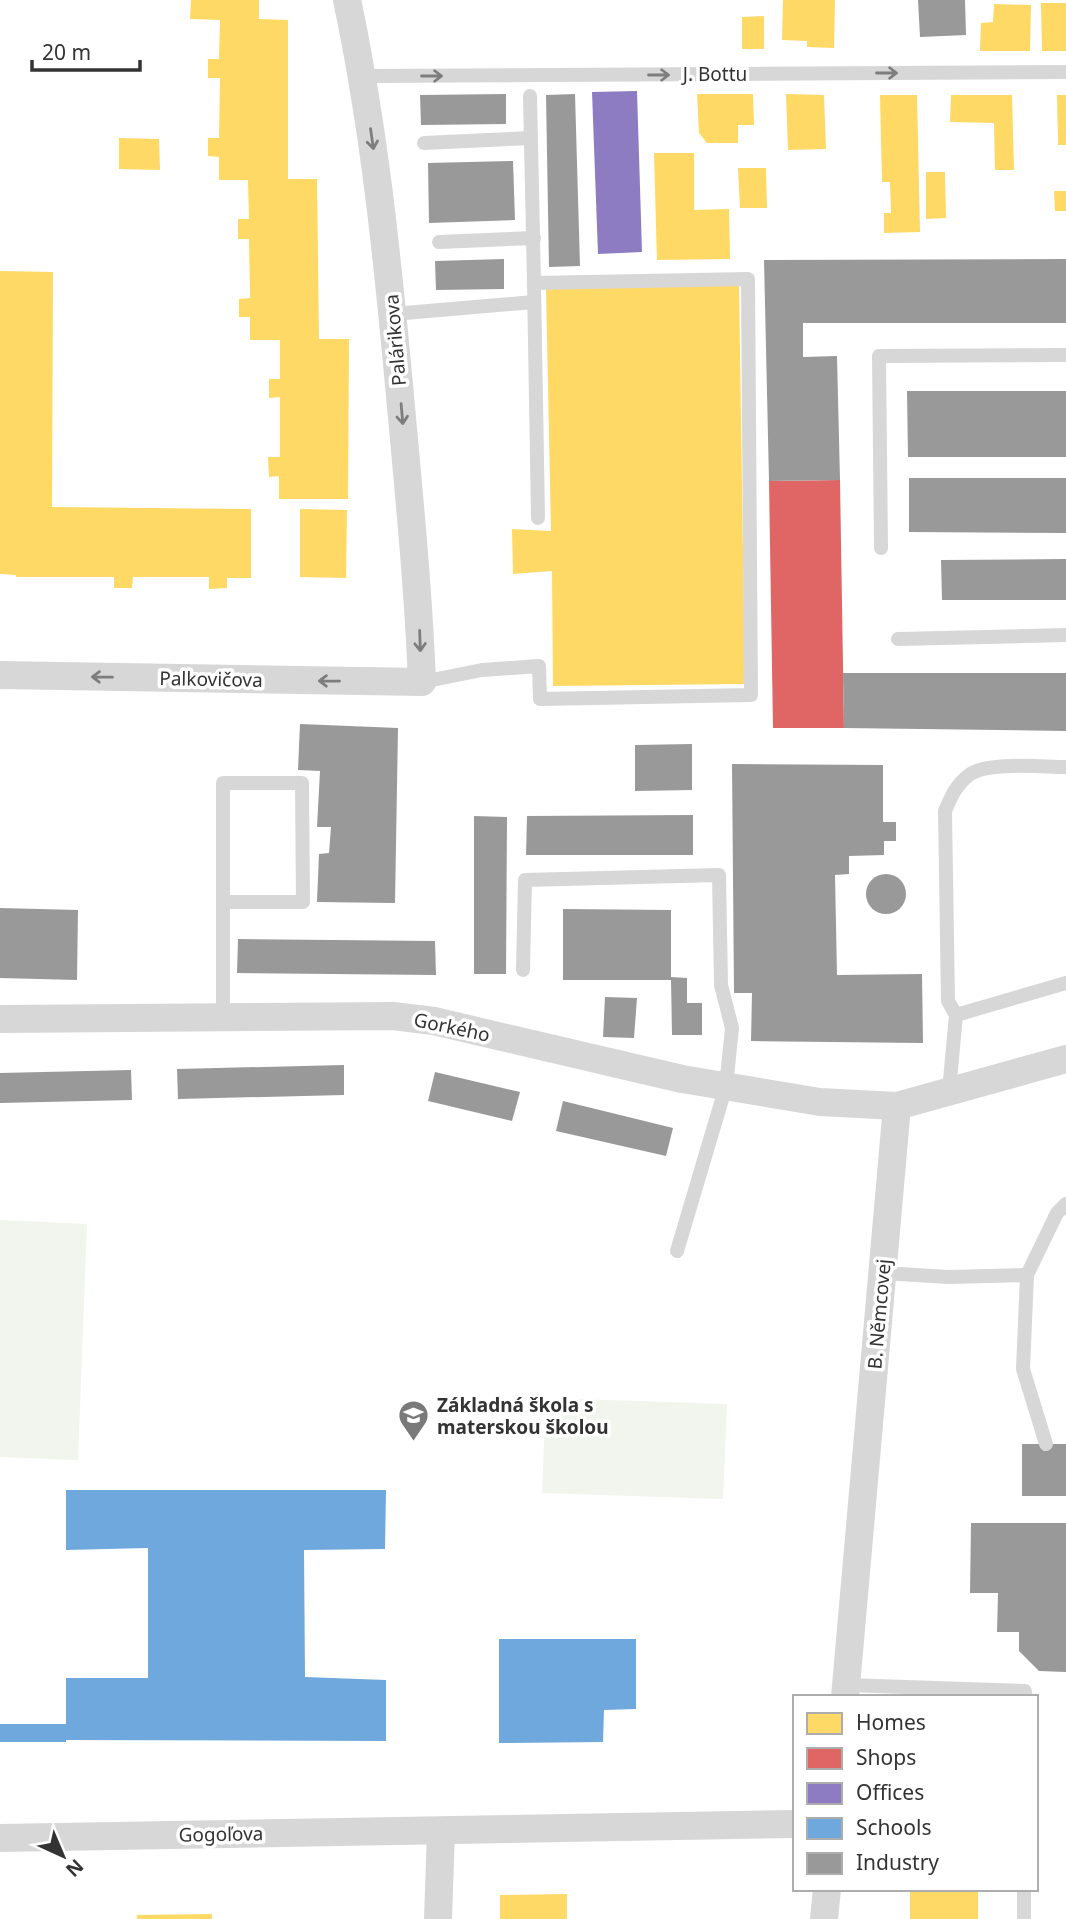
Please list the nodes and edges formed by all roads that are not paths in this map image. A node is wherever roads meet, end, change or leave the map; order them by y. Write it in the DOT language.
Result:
graph roads {
  1 [pos="347,0"];
  2 [pos="1066,72"];
  3 [pos="363,76"];
  4 [pos="530,96"];
  5 [pos="531,138"];
  6 [pos="424,143"];
  7 [pos="534,238"];
  8 [pos="439,242"];
  9 [pos="534,283"];
  10 [pos="534,302"];
  11 [pos="393,314"];
  12 [pos="1066,355"];
  13 [pos="538,518"];
  14 [pos="881,548"];
  15 [pos="1066,635"];
  16 [pos="898,639"];
  17 [pos="0,675"];
  18 [pos="422,682"];
  19 [pos="1066,767"];
  20 [pos="223,902"];
  21 [pos="523,970"];
  22 [pos="1066,983"];
  23 [pos="956,1015"];
  24 [pos="223,1017"];
  25 [pos="0,1020"];
  26 [pos="1066,1059"];
  27 [pos="726,1086"];
  28 [pos="949,1091"];
  29 [pos="897,1105"];
  30 [pos="1066,1204"];
  31 [pos="677,1251"];
  32 [pos="883,1273"];
  33 [pos="1027,1275"];
  34 [pos="1046,1444"];
  35 [pos="846,1691"];
  36 [pos="1025,1695"];
  37 [pos="793,1825"];
  38 [pos="441,1831"];
  39 [pos="0,1838"];
  40 [pos="827,1891"];
  41 [pos="1024,1891"];
  42 [pos="438,1919"];
  43 [pos="824,1919"];
  44 [pos="1024,1919"];
  1 -- 3 [label="street, Palárikova"];
  3 -- 2 [label="lane, J. Bottu, one-way"];
  3 -- 11 [label="street, Palárikova, one-way"];
  4 -- 5 [label="lane"];
  5 -- 6 [label="lane"];
  5 -- 7 [label="lane"];
  7 -- 8 [label="lane"];
  7 -- 9 [label="lane"];
  9 -- 10 [label="lane"];
  9 -- 18 [label="lane"];
  10 -- 11 [label="lane"];
  10 -- 13 [label="lane"];
  11 -- 18 [label="street, Palárikova, one-way"];
  12 -- 14 [label="lane"];
  15 -- 16 [label="lane"];
  18 -- 17 [label="street, Palkovičova, one-way"];
  19 -- 23 [label="lane"];
  20 -- 20 [label="lane"];
  20 -- 24 [label="lane"];
  21 -- 27 [label="lane"];
  22 -- 23 [label="lane"];
  23 -- 28 [label="lane"];
  24 -- 25 [label="street, Gorkého"];
  24 -- 27 [label="street, Gorkého"];
  26 -- 28 [label="street"];
  27 -- 29 [label="street, Gorkého"];
  27 -- 31 [label="lane"];
  28 -- 29 [label="street"];
  29 -- 32 [label="street, B. Němcovej"];
  30 -- 33 [label="lane"];
  32 -- 33 [label="lane"];
  32 -- 35 [label="street, B. Němcovej"];
  33 -- 34 [label="lane"];
  35 -- 36 [label="lane"];
  37 -- 38 [label="street, Gogoľova"];
  38 -- 39 [label="street, Gogoľova"];
  38 -- 42 [label="street"];
  40 -- 43 [label="street"];
  41 -- 44 [label="lane"];
}
